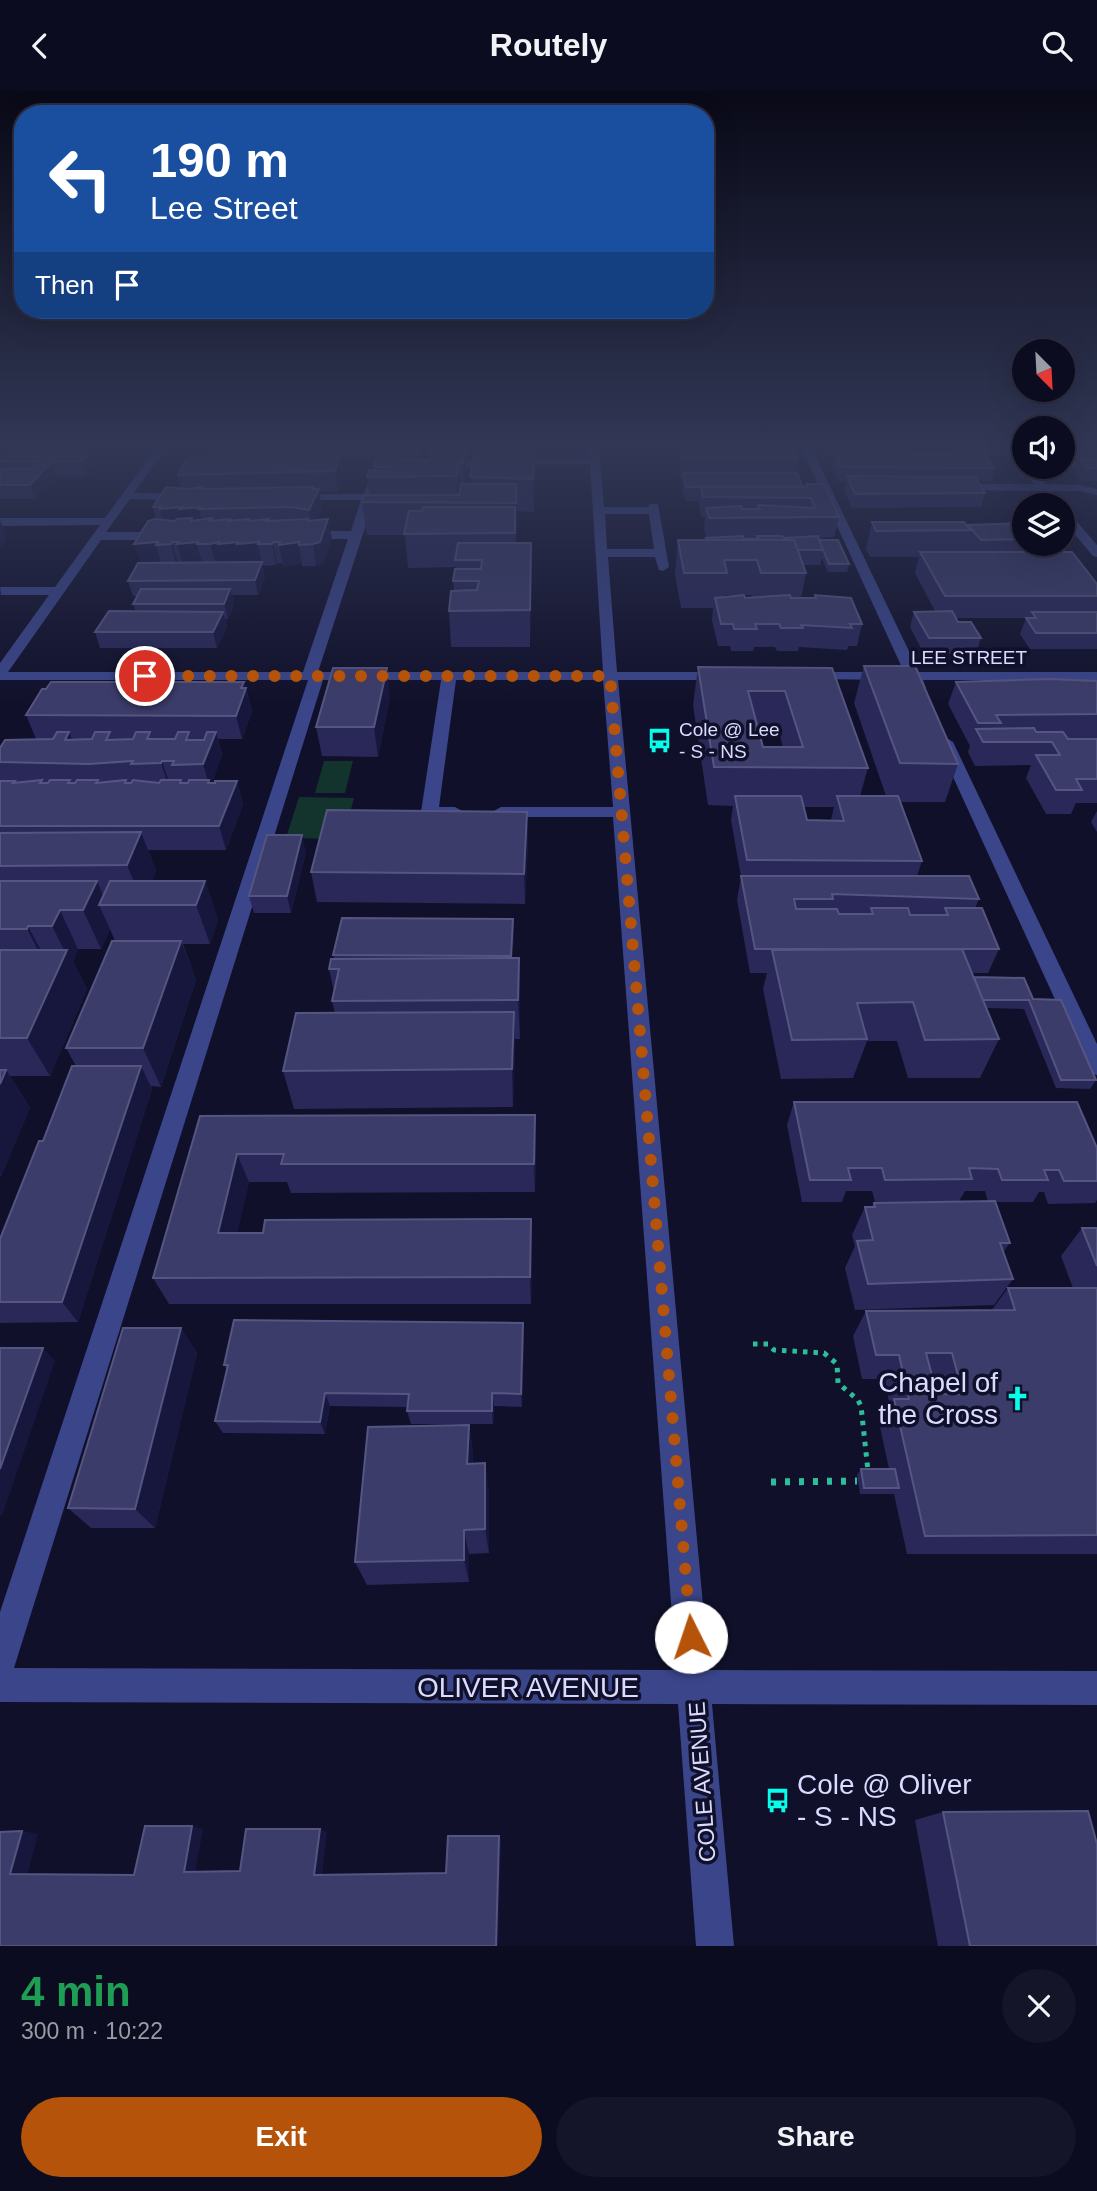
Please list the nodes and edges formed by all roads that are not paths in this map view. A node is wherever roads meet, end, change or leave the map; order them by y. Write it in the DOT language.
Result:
graph roads {
  1 [pos="101,532"];
  2 [pos="357,532"];
  3 [pos="599,532"];
  4 [pos="658,532"];
  5 [pos="851,532"];
  6 [pos="1080,532"];
  7 [pos="1082,534"];
  8 [pos="287,535"];
  9 [pos="356,535"];
  10 [pos="1097,535"];
  11 [pos="98,536"];
  12 [pos="176,536"];
  13 [pos="601,553"];
  14 [pos="661,553"];
  15 [pos="1097,553"];
  16 [pos="663,567"];
  17 [pos="1,591"];
  18 [pos="59,591"];
  19 [pos="0,675"];
  20 [pos="313,676"];
  21 [pos="449,676"];
  22 [pos="610,676"];
  23 [pos="738,676"];
  24 [pos="792,676"];
  25 [pos="914,676"];
  26 [pos="1097,676"];
  27 [pos="926,704"];
  28 [pos="938,729"];
  29 [pos="621,812"];
  30 [pos="1097,1067"];
  31 [pos="0,1662"];
  32 [pos="0,1685"];
  33 [pos="695,1687"];
  34 [pos="1097,1688"];
  35 [pos="715,1946"];
  1 -- 11 [label="street"];
  2 -- 9 [label="street"];
  3 -- 13 [label="street, COLE AVENUE"];
  4 -- 14 [label="street"];
  5 -- 25 [label="street"];
  6 -- 7 [label="street"];
  7 -- 10 [label="street"];
  7 -- 15 [label="street"];
  8 -- 9 [label="street"];
  9 -- 20 [label="street"];
  11 -- 12 [label="street"];
  11 -- 18 [label="street"];
  13 -- 14 [label="street"];
  13 -- 22 [label="street, COLE AVENUE"];
  14 -- 16 [label="street"];
  17 -- 18 [label="street"];
  18 -- 19 [label="street"];
  19 -- 20 [label="street"];
  20 -- 21 [label="street"];
  20 -- 31 [label="street"];
  21 -- 22 [label="street"];
  21 -- 29 [label="street"];
  22 -- 23 [label="street"];
  22 -- 29 [label="street, COLE AVENUE"];
  24 -- 25 [label="street, LEE STREET"];
  25 -- 26 [label="street, LEE STREET"];
  25 -- 27 [label="street"];
  28 -- 30 [label="street"];
  29 -- 33 [label="street, COLE AVENUE"];
  32 -- 33 [label="street, OLIVER AVENUE"];
  33 -- 34 [label="street, OLIVER AVENUE"];
  33 -- 35 [label="street, COLE AVENUE"];
}
